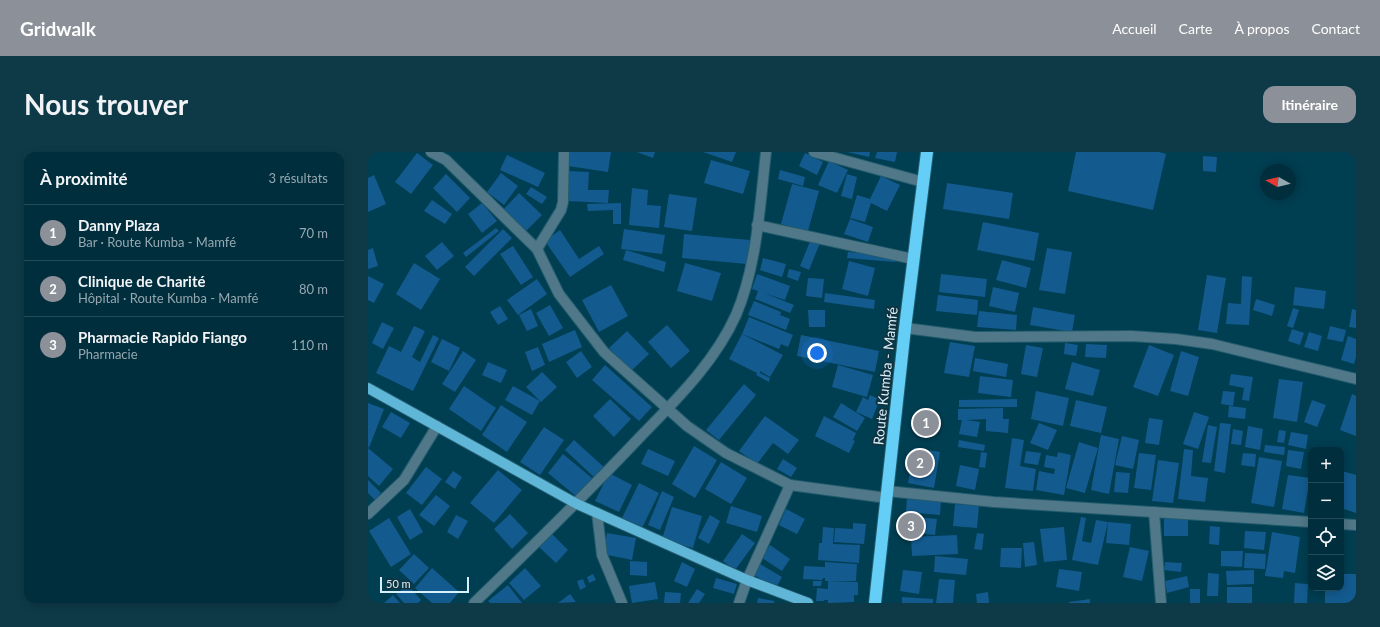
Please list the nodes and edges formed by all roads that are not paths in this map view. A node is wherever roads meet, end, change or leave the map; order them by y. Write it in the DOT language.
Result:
graph roads {
  1 [pos="431,152"];
  2 [pos="564,152"];
  3 [pos="766,152"];
  4 [pos="814,152"];
  5 [pos="927,152"];
  6 [pos="923,182"];
  7 [pos="757,224"];
  8 [pos="536,249"];
  9 [pos="913,259"];
  10 [pos="905,328"];
  11 [pos="1356,379"];
  12 [pos="368,388"];
  13 [pos="668,408"];
  14 [pos="437,426"];
  15 [pos="790,485"];
  16 [pos="887,495"];
  17 [pos="577,504"];
  18 [pos="1154,512"];
  19 [pos="597,513"];
  20 [pos="368,514"];
  21 [pos="1308,522"];
  22 [pos="1344,524"];
  23 [pos="1356,525"];
  24 [pos="746,580"];
  25 [pos="474,603"];
  26 [pos="622,603"];
  27 [pos="739,603"];
  28 [pos="808,603"];
  29 [pos="875,603"];
  30 [pos="1161,603"];
  1 -- 8 [label="street"];
  2 -- 8 [label="street"];
  3 -- 7 [label="street"];
  4 -- 6 [label="street"];
  5 -- 6 [label="highway, Route Kumba - Mamfé"];
  6 -- 9 [label="highway, Route Kumba - Mamfé"];
  7 -- 9 [label="street"];
  7 -- 13 [label="street"];
  8 -- 13 [label="street"];
  9 -- 10 [label="highway, Route Kumba - Mamfé"];
  10 -- 11 [label="street"];
  10 -- 16 [label="highway, Route Kumba - Mamfé"];
  12 -- 14 [label="main road"];
  13 -- 15 [label="street"];
  13 -- 17 [label="street"];
  14 -- 17 [label="main road"];
  14 -- 20 [label="street"];
  15 -- 16 [label="street"];
  15 -- 24 [label="street"];
  16 -- 18 [label="street"];
  16 -- 29 [label="highway, Route Kumba - Mamfé"];
  17 -- 19 [label="main road"];
  17 -- 25 [label="street"];
  18 -- 21 [label="street"];
  18 -- 30 [label="street"];
  19 -- 24 [label="main road"];
  19 -- 26 [label="street"];
  22 -- 23 [label="street"];
  24 -- 27 [label="street"];
  24 -- 28 [label="main road"];
}
